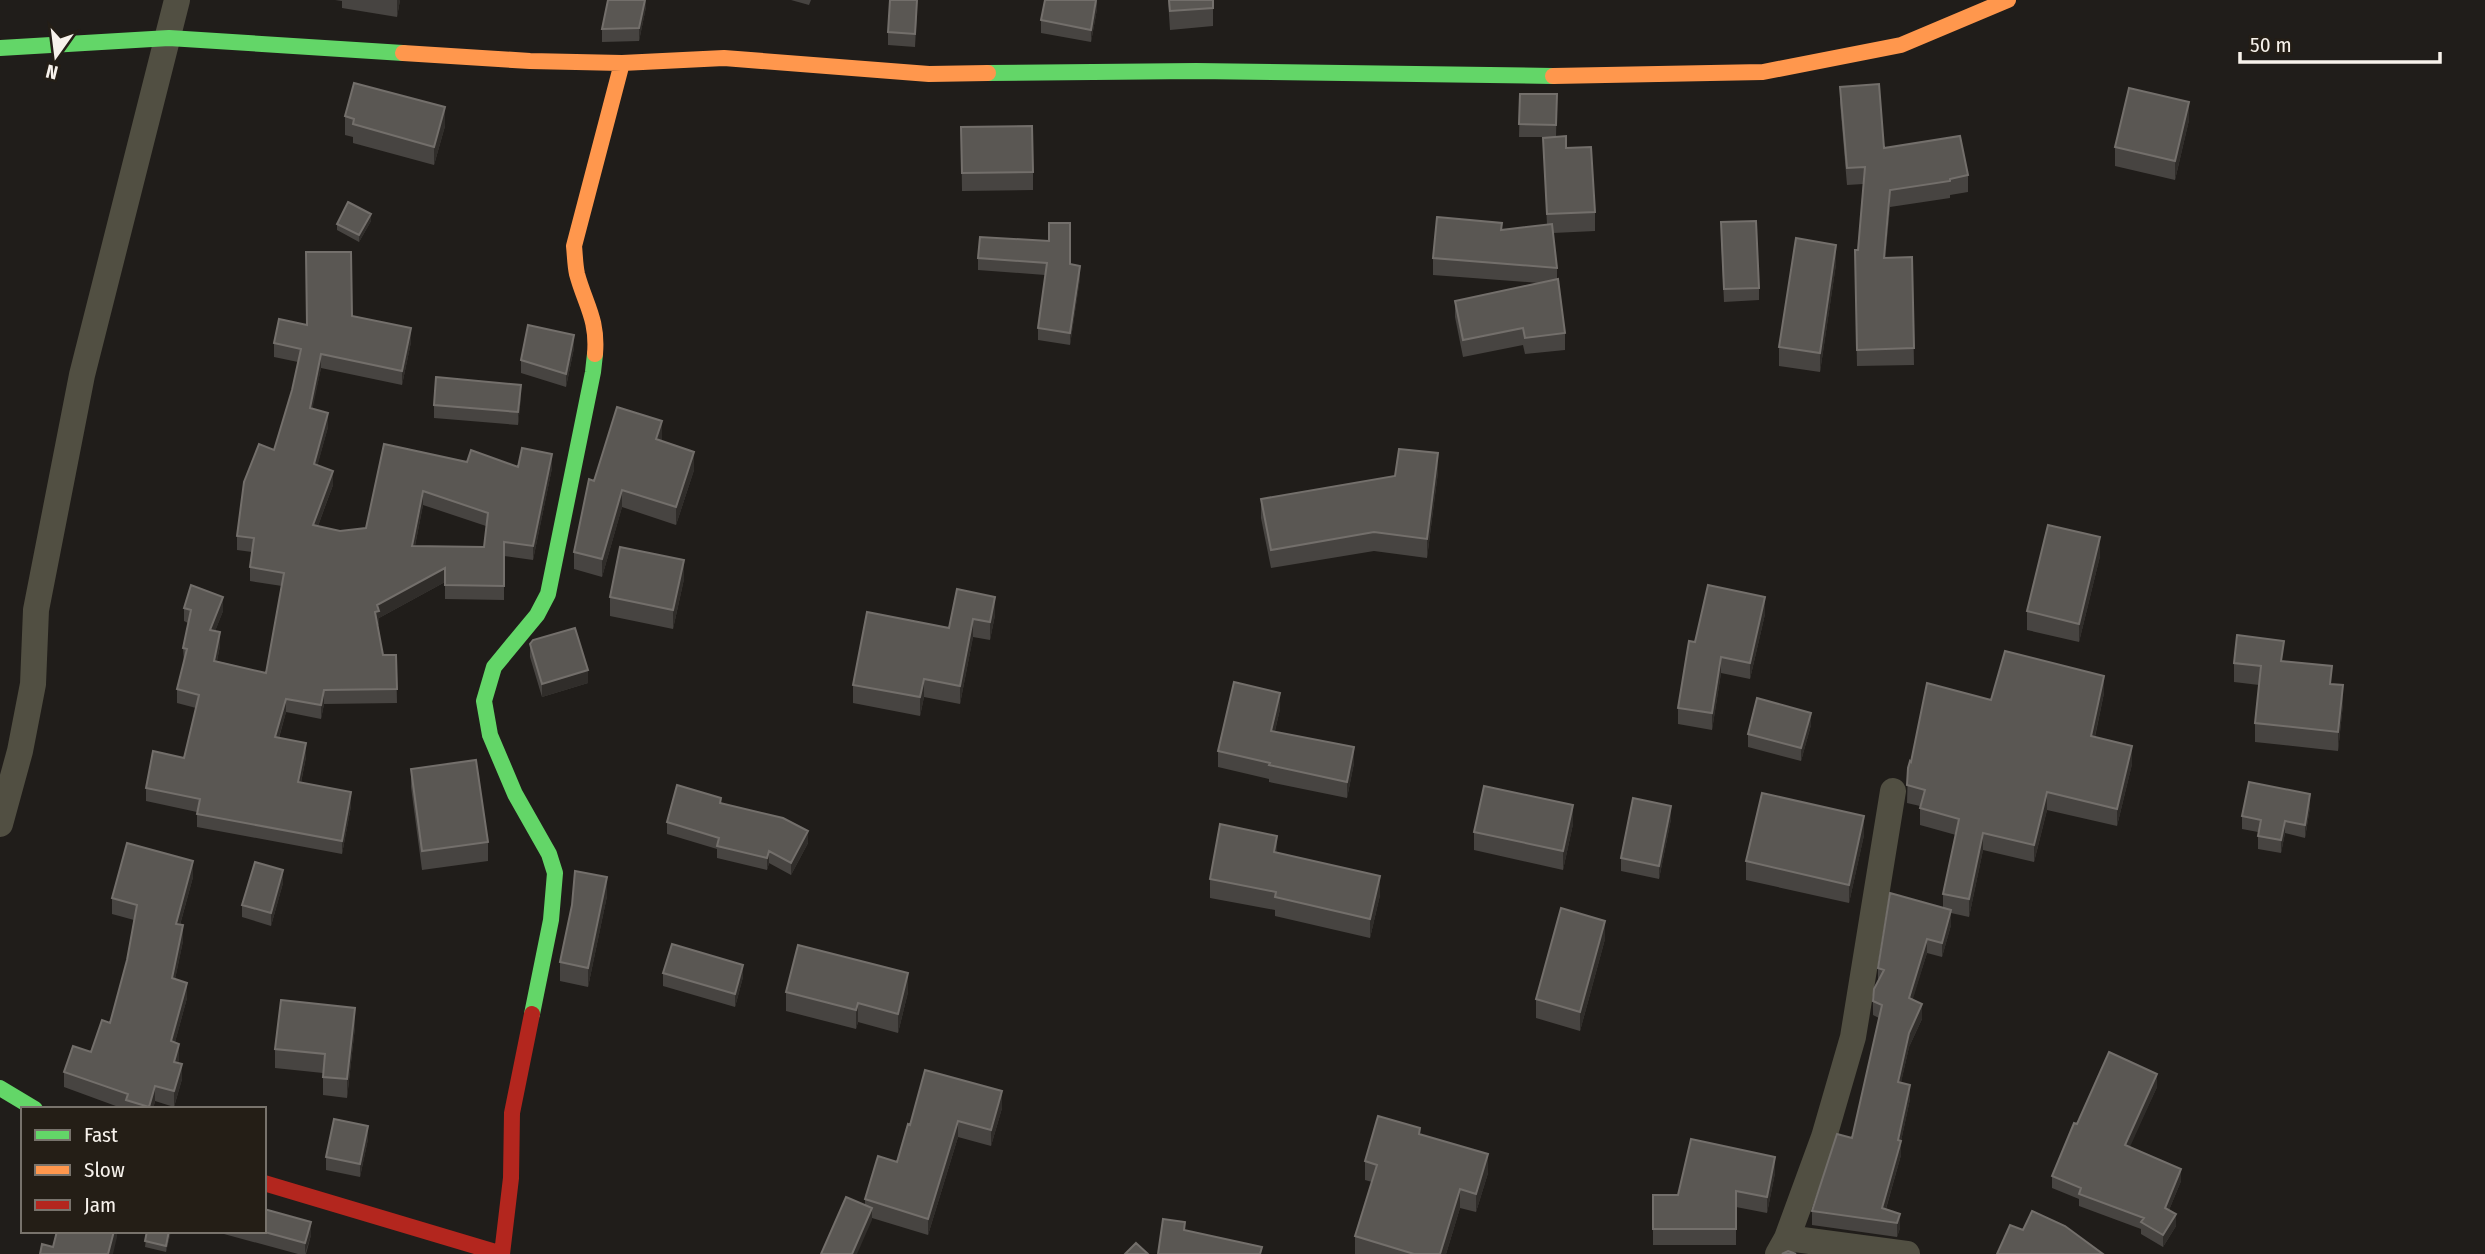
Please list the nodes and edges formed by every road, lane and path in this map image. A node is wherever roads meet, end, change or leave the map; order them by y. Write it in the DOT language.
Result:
graph roads {
  1 [pos="177,0"];
  2 [pos="2008,0"];
  3 [pos="169,38"];
  4 [pos="0,48"];
  5 [pos="622,62"];
  6 [pos="1893,791"];
  7 [pos="0,824"];
  8 [pos="0,1088"];
  9 [pos="32,1107"];
  10 [pos="266,1184"];
  11 [pos="1782,1246"];
  12 [pos="502,1254"];
  13 [pos="1907,1254"];
  1 -- 3 [label="street"];
  2 -- 5 [label="street"];
  3 -- 4 [label="street"];
  3 -- 5 [label="street"];
  3 -- 7 [label="street"];
  5 -- 12 [label="street"];
  6 -- 11 [label="street"];
  8 -- 9 [label="street"];
  10 -- 12 [label="street"];
  11 -- 13 [label="street"];
}
